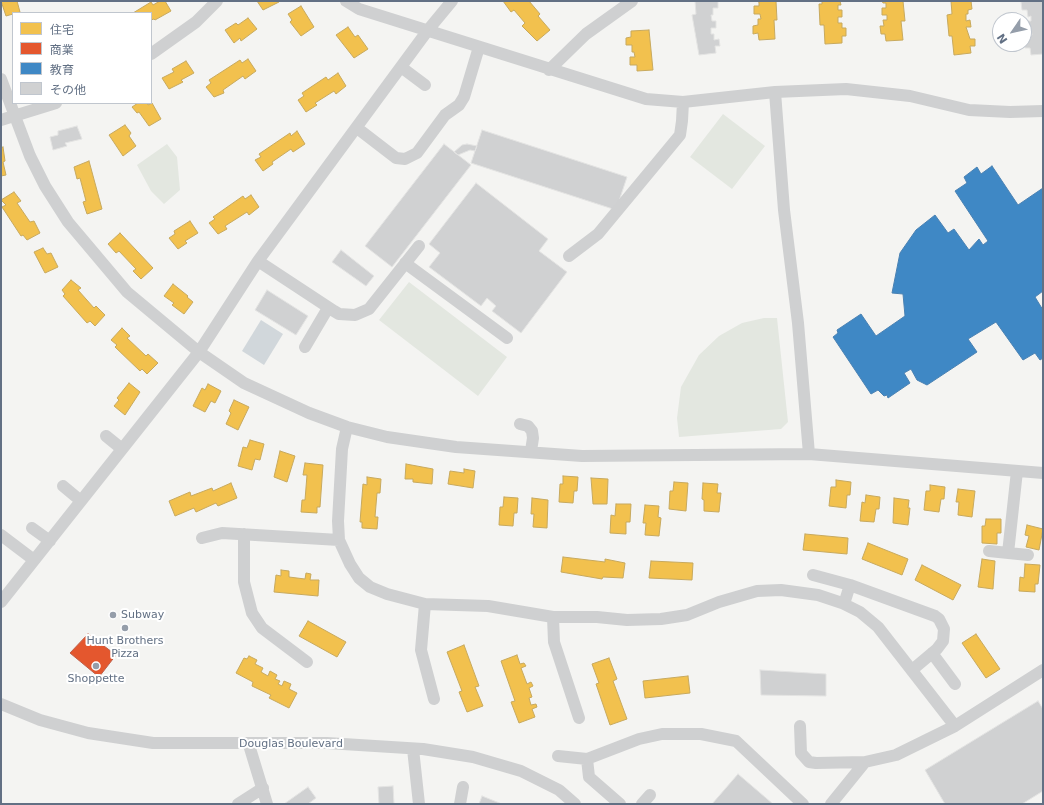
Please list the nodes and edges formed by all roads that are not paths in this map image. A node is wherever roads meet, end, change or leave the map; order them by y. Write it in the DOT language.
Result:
graph roads {
  1 [pos="217,1"];
  2 [pos="346,1"];
  3 [pos="452,1"];
  4 [pos="632,1"];
  5 [pos="428,30"];
  6 [pos="479,47"];
  7 [pos="152,53"];
  8 [pos="401,67"];
  9 [pos="549,70"];
  10 [pos="1,79"];
  11 [pos="425,85"];
  12 [pos="776,92"];
  13 [pos="683,102"];
  14 [pos="53,104"];
  15 [pos="1043,111"];
  16 [pos="14,116"];
  17 [pos="1,120"];
  18 [pos="357,128"];
  19 [pos="419,246"];
  20 [pos="570,256"];
  21 [pos="258,261"];
  22 [pos="405,263"];
  23 [pos="328,308"];
  24 [pos="507,338"];
  25 [pos="304,347"];
  26 [pos="199,352"];
  27 [pos="520,424"];
  28 [pos="347,427"];
  29 [pos="106,436"];
  30 [pos="122,449"];
  31 [pos="531,451"];
  32 [pos="809,454"];
  33 [pos="1018,471"];
  34 [pos="1043,473"];
  35 [pos="63,486"];
  36 [pos="81,501"];
  37 [pos="32,528"];
  38 [pos="244,534"];
  39 [pos="1,535"];
  40 [pos="202,538"];
  41 [pos="338,540"];
  42 [pos="50,541"];
  43 [pos="989,551"];
  44 [pos="1008,553"];
  45 [pos="1028,555"];
  46 [pos="34,560"];
  47 [pos="813,575"];
  48 [pos="850,585"];
  49 [pos="1,602"];
  50 [pos="425,604"];
  51 [pos="844,604"];
  52 [pos="554,617"];
  53 [pos="932,653"];
  54 [pos="307,662"];
  55 [pos="912,670"];
  56 [pos="1042,673"];
  57 [pos="955,684"];
  58 [pos="434,699"];
  59 [pos="1,704"];
  60 [pos="579,718"];
  61 [pos="800,726"];
  62 [pos="955,726"];
  63 [pos="249,744"];
  64 [pos="413,749"];
  65 [pos="558,756"];
  66 [pos="587,759"];
  67 [pos="865,762"];
  68 [pos="463,787"];
  69 [pos="263,788"];
  70 [pos="238,804"];
  71 [pos="268,804"];
  72 [pos="419,804"];
  73 [pos="460,804"];
  74 [pos="575,804"];
  75 [pos="620,804"];
  76 [pos="803,804"];
  77 [pos="831,804"];
  1 -- 7 [label="street"];
  2 -- 5 [label="street"];
  3 -- 5 [label="street"];
  4 -- 9 [label="street"];
  5 -- 6 [label="street"];
  5 -- 8 [label="street"];
  6 -- 9 [label="street"];
  6 -- 18 [label="street"];
  8 -- 11 [label="street"];
  8 -- 18 [label="street"];
  9 -- 13 [label="street"];
  10 -- 16 [label="street"];
  12 -- 13 [label="street"];
  12 -- 15 [label="street"];
  12 -- 32 [label="street"];
  13 -- 20 [label="street"];
  14 -- 16 [label="street"];
  16 -- 17 [label="street"];
  16 -- 26 [label="street"];
  18 -- 21 [label="street"];
  19 -- 22 [label="street"];
  21 -- 23 [label="street"];
  21 -- 26 [label="street"];
  22 -- 23 [label="street"];
  22 -- 24 [label="street"];
  23 -- 25 [label="street"];
  26 -- 28 [label="street"];
  26 -- 30 [label="street"];
  27 -- 31 [label="street"];
  28 -- 31 [label="street"];
  28 -- 41 [label="street"];
  29 -- 30 [label="street"];
  30 -- 36 [label="street"];
  31 -- 32 [label="street"];
  32 -- 33 [label="street"];
  33 -- 34 [label="street"];
  33 -- 44 [label="street"];
  35 -- 36 [label="street"];
  36 -- 42 [label="street"];
  37 -- 42 [label="street"];
  38 -- 40 [label="street"];
  38 -- 41 [label="street"];
  38 -- 54 [label="street"];
  39 -- 46 [label="street"];
  41 -- 50 [label="street"];
  42 -- 46 [label="street"];
  43 -- 44 [label="street"];
  44 -- 45 [label="street"];
  46 -- 49 [label="street"];
  47 -- 48 [label="street"];
  48 -- 51 [label="street"];
  48 -- 53 [label="street"];
  50 -- 52 [label="street"];
  50 -- 58 [label="street"];
  51 -- 52 [label="street"];
  51 -- 55 [label="street"];
  52 -- 60 [label="street"];
  53 -- 55 [label="street"];
  53 -- 57 [label="street"];
  55 -- 62 [label="street"];
  56 -- 62 [label="street"];
  59 -- 63 [label="street, Douglas Boulevard"];
  61 -- 67 [label="street"];
  62 -- 67 [label="street"];
  63 -- 64 [label="street, Douglas Boulevard"];
  63 -- 69 [label="street"];
  64 -- 72 [label="street"];
  64 -- 74 [label="street, Douglas Boulevard"];
  65 -- 66 [label="street"];
  66 -- 75 [label="street"];
  66 -- 76 [label="street"];
  67 -- 77 [label="street"];
  68 -- 73 [label="street"];
  69 -- 70 [label="street"];
  69 -- 71 [label="street"];
}
